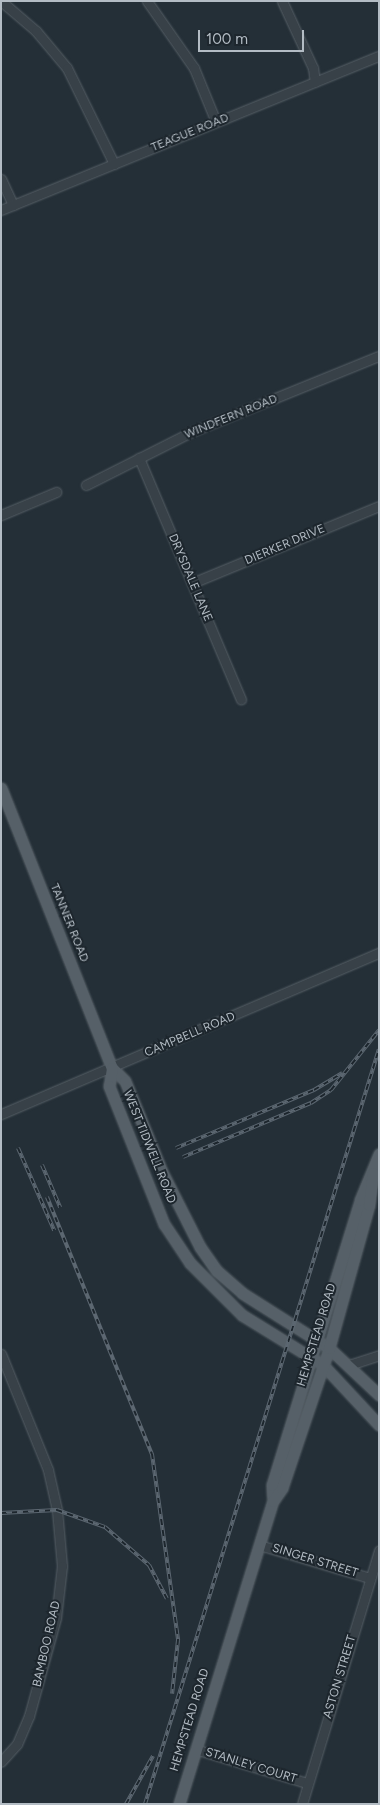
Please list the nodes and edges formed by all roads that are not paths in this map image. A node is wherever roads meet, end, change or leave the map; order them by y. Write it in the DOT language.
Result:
graph roads {
  1 [pos="147,1"];
  2 [pos="282,1"];
  3 [pos="1,2"];
  4 [pos="379,56"];
  5 [pos="315,82"];
  6 [pos="216,122"];
  7 [pos="114,164"];
  8 [pos="1,179"];
  9 [pos="12,205"];
  10 [pos="1,210"];
  11 [pos="379,356"];
  12 [pos="139,458"];
  13 [pos="86,485"];
  14 [pos="56,492"];
  15 [pos="379,506"];
  16 [pos="1,515"];
  17 [pos="192,583"];
  18 [pos="241,699"];
  19 [pos="1,788"];
  20 [pos="379,953"];
  21 [pos="112,1068"];
  22 [pos="1,1114"];
  23 [pos="379,1154"];
  24 [pos="162,1172"];
  25 [pos="146,1179"];
  26 [pos="355,1237"];
  27 [pos="318,1342"];
  28 [pos="329,1348"];
  29 [pos="1,1354"];
  30 [pos="379,1355"];
  31 [pos="312,1358"];
  32 [pos="323,1365"];
  33 [pos="350,1365"];
  34 [pos="379,1396"];
  35 [pos="379,1425"];
  36 [pos="288,1453"];
  37 [pos="259,1545"];
  38 [pos="379,1550"];
  39 [pos="370,1578"];
  40 [pos="195,1749"];
  41 [pos="4,1760"];
  42 [pos="307,1783"];
  43 [pos="178,1804"];
  44 [pos="302,1804"];
  1 -- 6 [label="street"];
  2 -- 5 [label="street"];
  3 -- 7 [label="street"];
  4 -- 5 [label="street, TEAGUE ROAD"];
  5 -- 6 [label="street, TEAGUE ROAD"];
  6 -- 7 [label="street, TEAGUE ROAD"];
  7 -- 9 [label="street, TEAGUE ROAD"];
  8 -- 9 [label="street"];
  9 -- 10 [label="street, TEAGUE ROAD"];
  11 -- 12 [label="street, WINDFERN ROAD"];
  12 -- 13 [label="street, WINDFERN ROAD"];
  12 -- 17 [label="street, DRYSDALE LANE"];
  14 -- 16 [label="street"];
  15 -- 17 [label="street, DIERKER DRIVE"];
  17 -- 18 [label="street, DRYSDALE LANE"];
  19 -- 21 [label="main road, TANNER ROAD"];
  20 -- 21 [label="street, CAMPBELL ROAD"];
  21 -- 22 [label="street, CAMPBELL ROAD"];
  21 -- 24 [label="main road, WEST TIDWELL ROAD"];
  21 -- 25 [label="main road, WEST TIDWELL ROAD"];
  23 -- 26 [label="main road, HEMPSTEAD ROAD"];
  24 -- 25 [label="main road"];
  24 -- 27 [label="main road, WEST TIDWELL ROAD"];
  25 -- 31 [label="main road, WEST TIDWELL ROAD"];
  26 -- 27 [label="main road, HEMPSTEAD ROAD"];
  26 -- 28 [label="main road, HEMPSTEAD ROAD"];
  27 -- 28 [label="main road, WEST TIDWELL ROAD"];
  27 -- 31 [label="main road, HEMPSTEAD ROAD"];
  28 -- 32 [label="main road, HEMPSTEAD ROAD"];
  28 -- 33 [label="main road, WEST TIDWELL ROAD"];
  29 -- 41 [label="street, BAMBOO ROAD"];
  30 -- 33 [label="street"];
  31 -- 32 [label="main road, WEST TIDWELL ROAD"];
  31 -- 36 [label="main road, HEMPSTEAD ROAD"];
  32 -- 35 [label="main road, WEST TIDWELL ROAD"];
  32 -- 36 [label="main road, HEMPSTEAD ROAD"];
  33 -- 34 [label="main road, WEST TIDWELL ROAD"];
  36 -- 37 [label="main road, HEMPSTEAD ROAD"];
  37 -- 39 [label="street, SINGER STREET"];
  37 -- 40 [label="main road, HEMPSTEAD ROAD"];
  38 -- 39 [label="street, ASTON STREET"];
  39 -- 42 [label="street, ASTON STREET"];
  40 -- 42 [label="street, STANLEY COURT"];
  40 -- 43 [label="main road, HEMPSTEAD ROAD"];
  42 -- 44 [label="street, ASTON STREET"];
}
